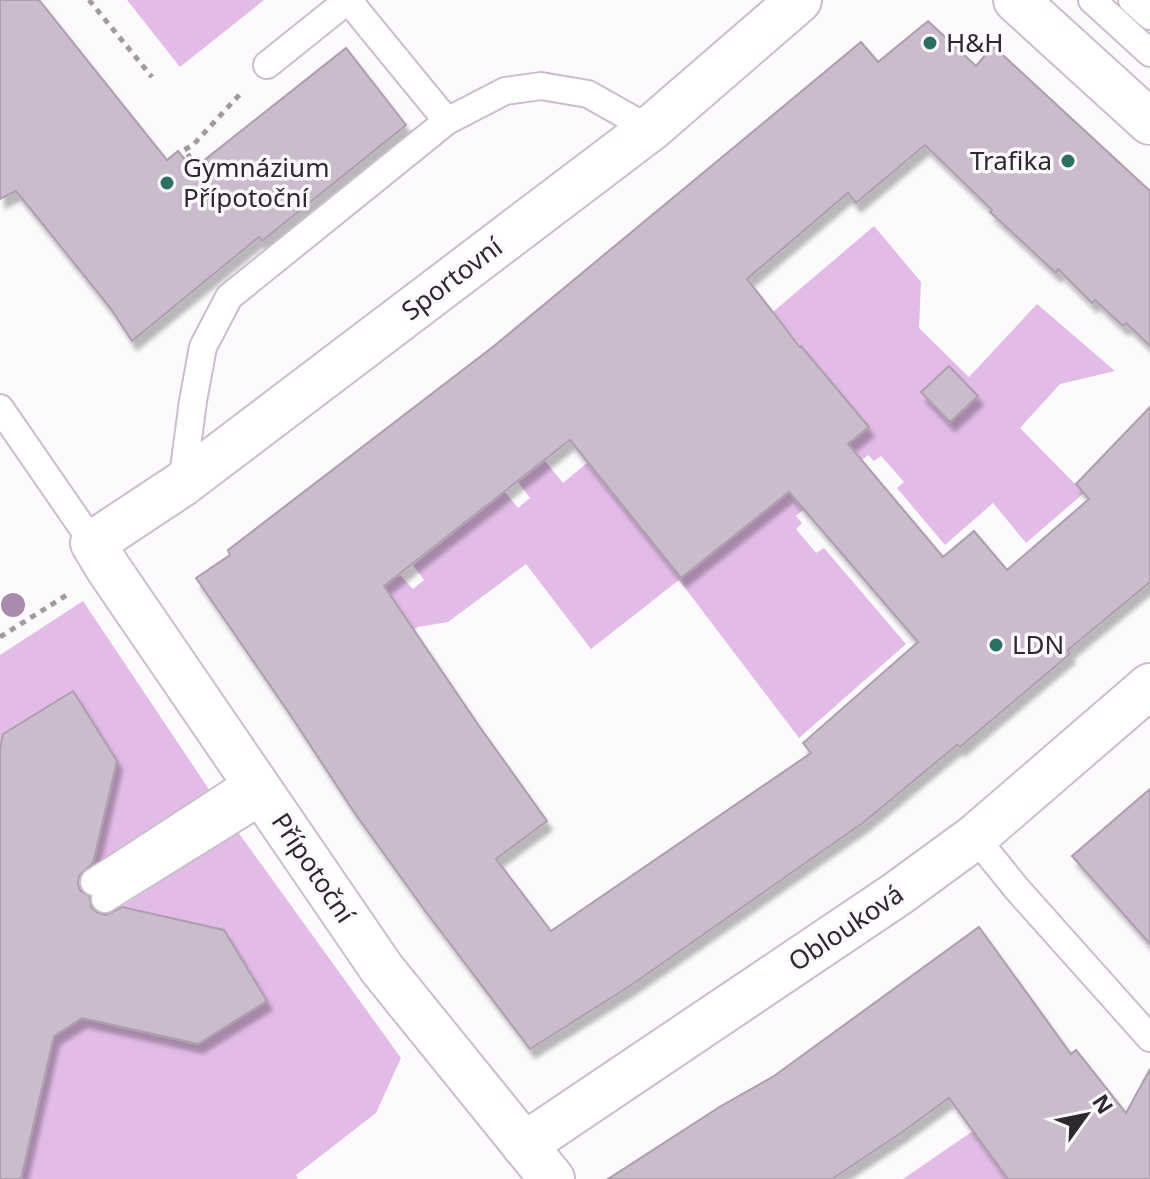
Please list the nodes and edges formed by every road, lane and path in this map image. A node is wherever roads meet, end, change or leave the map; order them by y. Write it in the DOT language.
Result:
graph roads {
  1 [pos="89,0"];
  2 [pos="348,0"];
  3 [pos="799,0"];
  4 [pos="1016,0"];
  5 [pos="1092,0"];
  6 [pos="1132,0"];
  7 [pos="1150,16"];
  8 [pos="1150,53"];
  9 [pos="267,65"];
  10 [pos="152,77"];
  11 [pos="447,121"];
  12 [pos="1150,122"];
  13 [pos="650,129"];
  14 [pos="199,168"];
  15 [pos="0,408"];
  16 [pos="182,484"];
  17 [pos="101,556"];
  18 [pos="0,637"];
  19 [pos="1150,686"];
  20 [pos="259,789"];
  21 [pos="975,837"];
  22 [pos="99,891"];
  23 [pos="1150,1038"];
  24 [pos="524,1145"];
  25 [pos="552,1179"];
  1 -- 10 [label="path"];
  2 -- 9 [label="lane"];
  2 -- 11 [label="lane"];
  3 -- 13 [label="street, Sportovní"];
  4 -- 12 [label="street"];
  5 -- 8 [label="lane"];
  6 -- 7 [label="lane"];
  9 -- 14 [label="path"];
  11 -- 13 [label="lane"];
  11 -- 16 [label="lane"];
  13 -- 16 [label="street, Sportovní"];
  15 -- 17 [label="lane"];
  16 -- 17 [label="street, Sportovní"];
  17 -- 18 [label="path"];
  17 -- 20 [label="street, Přípotoční"];
  19 -- 21 [label="street, Oblouková"];
  20 -- 22 [label="lane"];
  20 -- 24 [label="street, Přípotoční"];
  21 -- 23 [label="lane"];
  21 -- 24 [label="street, Oblouková"];
  24 -- 25 [label="street, Přípotoční"];
}
